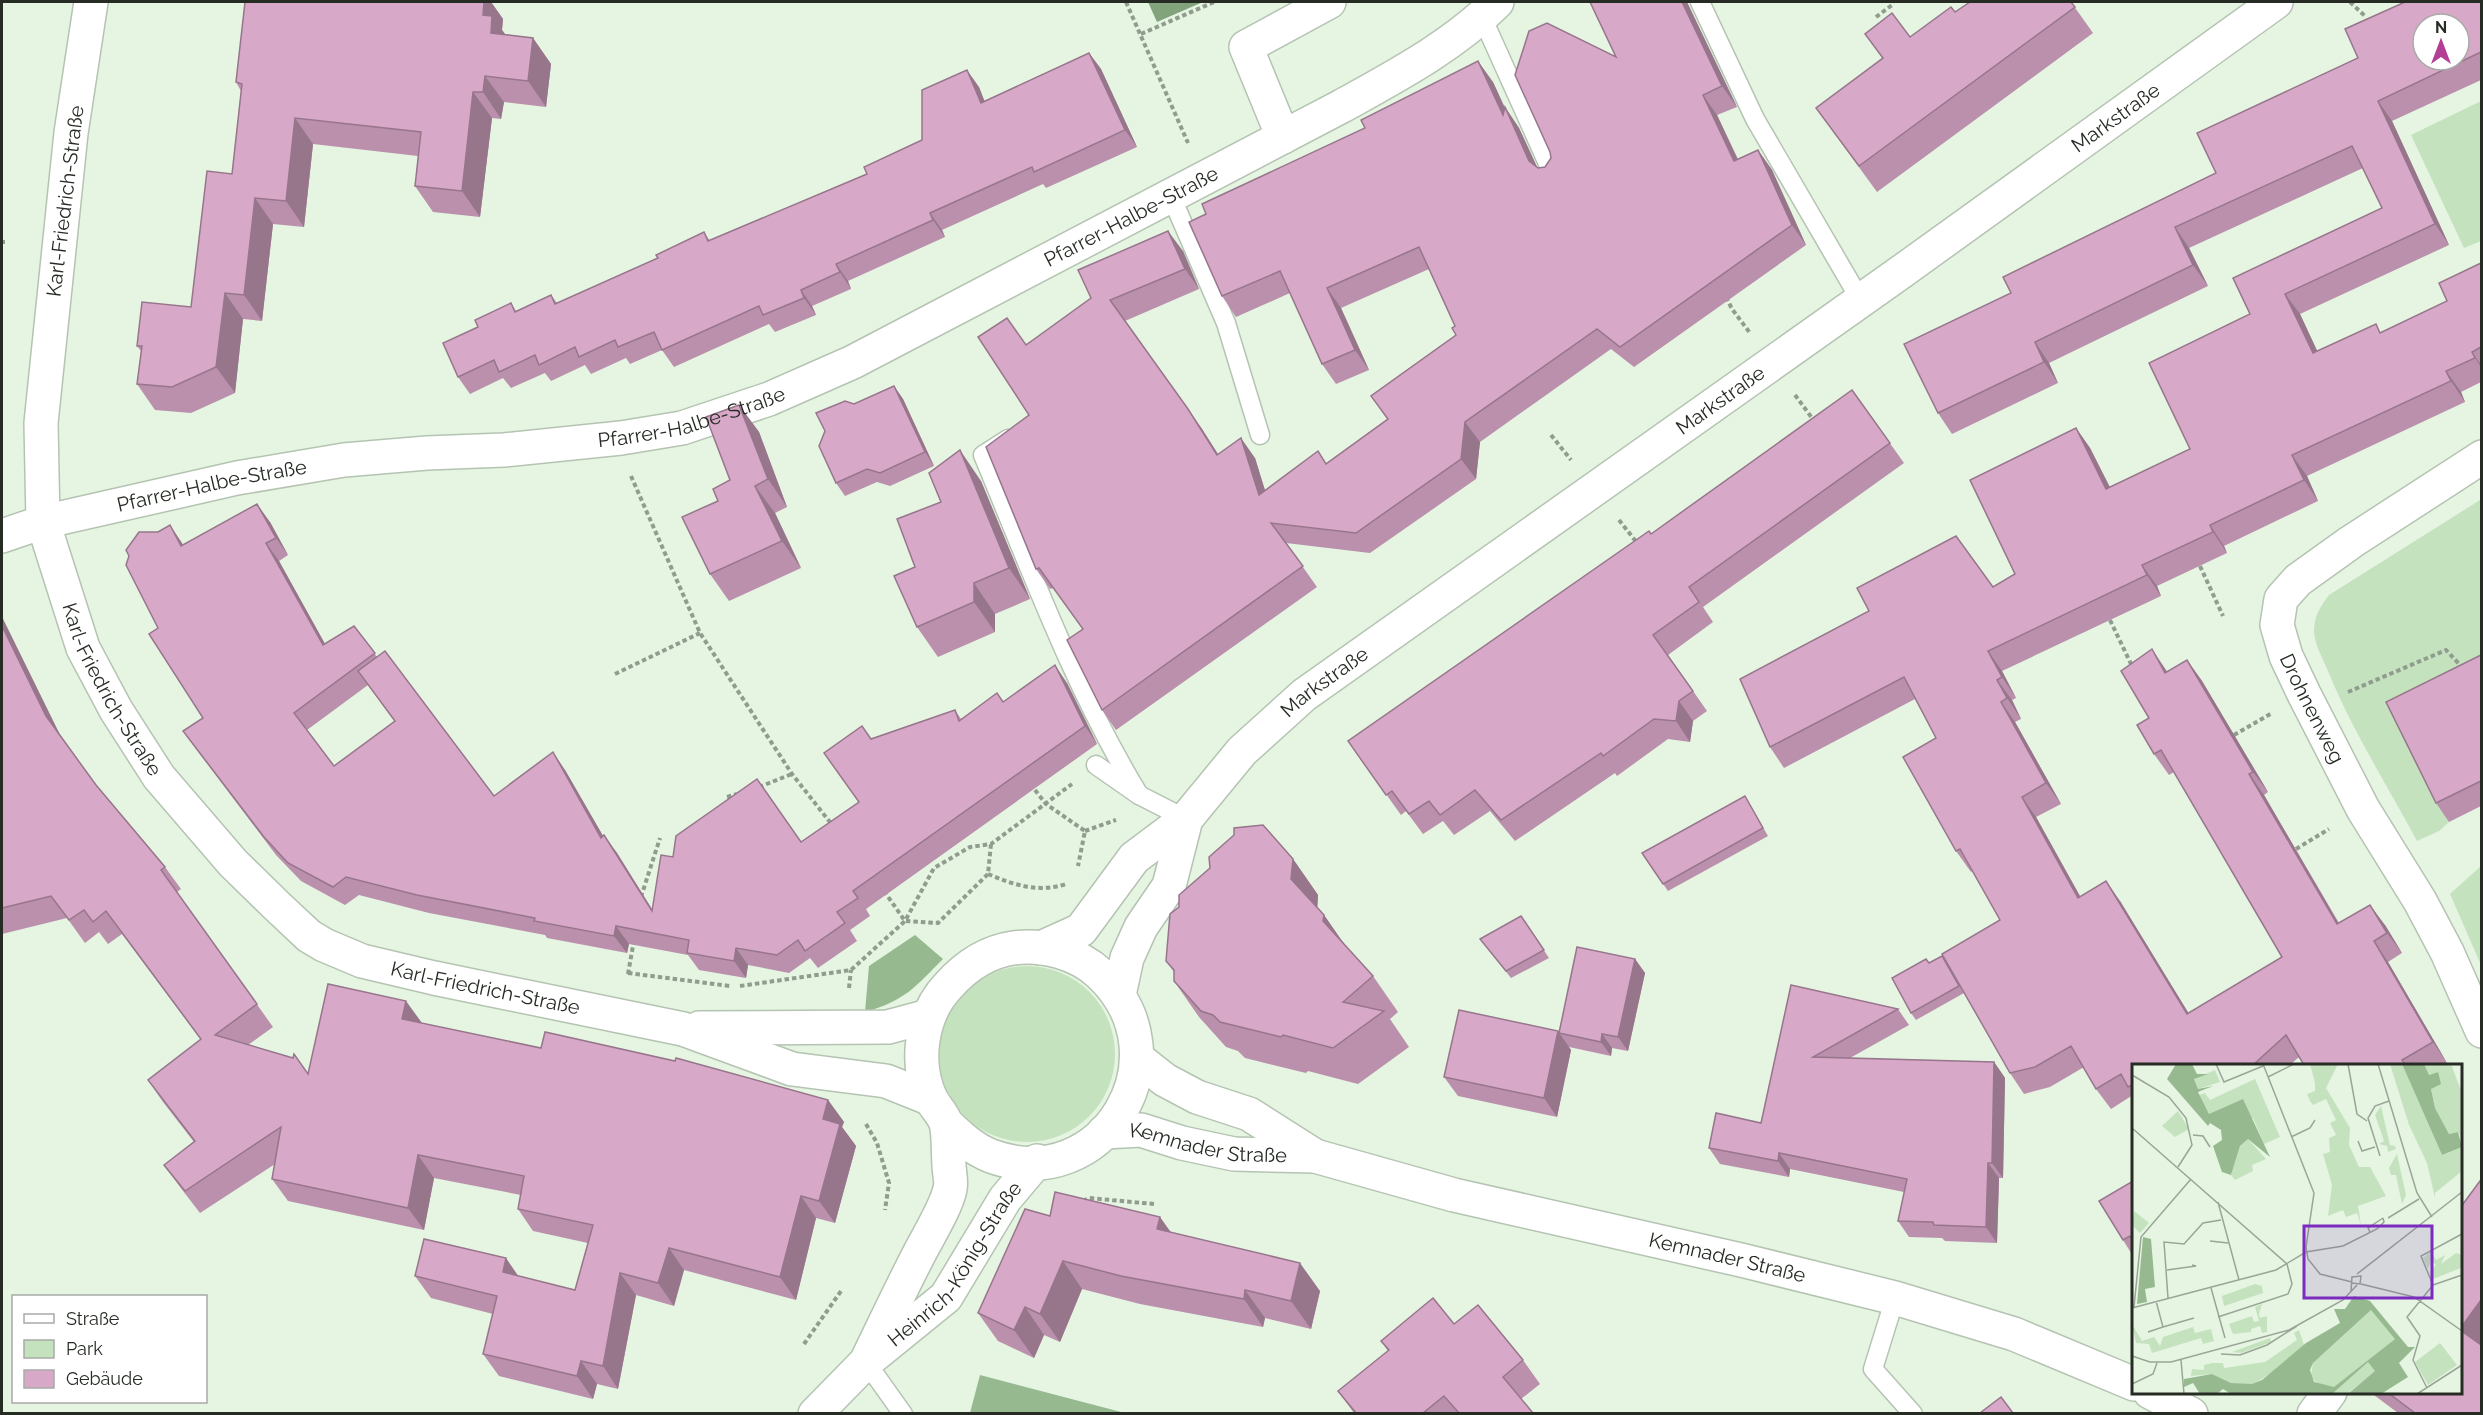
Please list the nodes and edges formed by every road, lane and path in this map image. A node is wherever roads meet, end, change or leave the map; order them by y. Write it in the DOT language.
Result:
graph roads {
  1 [pos="91,2"];
  2 [pos="1126,2"];
  3 [pos="1214,2"];
  4 [pos="1329,2"];
  5 [pos="1700,2"];
  6 [pos="1893,2"];
  7 [pos="2276,2"];
  8 [pos="2350,2"];
  9 [pos="1489,9"];
  10 [pos="1876,17"];
  11 [pos="2366,17"];
  12 [pos="1141,34"];
  13 [pos="1283,137"];
  14 [pos="1554,177"];
  15 [pos="1206,178"];
  16 [pos="1171,196"];
  17 [pos="1722,289"];
  18 [pos="1861,301"];
  19 [pos="1732,309"];
  20 [pos="1260,435"];
  21 [pos="1012,436"];
  22 [pos="621,438"];
  23 [pos="2481,457"];
  24 [pos="43,522"];
  25 [pos="2,536"];
  26 [pos="2200,566"];
  27 [pos="2223,616"];
  28 [pos="2110,620"];
  29 [pos="700,633"];
  30 [pos="2462,668"];
  31 [pos="2133,670"];
  32 [pos="615,674"];
  33 [pos="2343,694"];
  34 [pos="1096,765"];
  35 [pos="792,774"];
  36 [pos="1035,789"];
  37 [pos="749,790"];
  38 [pos="738,794"];
  39 [pos="1139,795"];
  40 [pos="727,797"];
  41 [pos="1046,804"];
  42 [pos="1186,819"];
  43 [pos="836,830"];
  44 [pos="660,838"];
  45 [pos="991,844"];
  46 [pos="988,874"];
  47 [pos="1075,881"];
  48 [pos="880,885"];
  49 [pos="640,900"];
  50 [pos="1101,902"];
  51 [pos="905,921"];
  52 [pos="636,934"];
  53 [pos="1041,948"];
  54 [pos="628,973"];
  55 [pos="1119,995"];
  56 [pos="619,1016"];
  57 [pos="929,1016"];
  58 [pos="682,1029"];
  59 [pos="2481,1031"];
  60 [pos="1137,1058"];
  61 [pos="938,1111"];
  62 [pos="866,1124"];
  63 [pos="1104,1132"];
  64 [pos="1315,1156"];
  65 [pos="1037,1161"];
  66 [pos="1080,1203"];
  67 [pos="1154,1204"];
  68 [pos="885,1210"];
  69 [pos="841,1291"];
  70 [pos="1895,1298"];
  71 [pos="804,1344"];
  72 [pos="866,1362"];
  73 [pos="2132,1384"];
  74 [pos="2154,1394"];
  75 [pos="2328,1394"];
  76 [pos="815,1413"];
  77 [pos="903,1413"];
  78 [pos="1913,1413"];
  79 [pos="2191,1413"];
  80 [pos="2314,1413"];
  1 -- 24 [label="street, Karl-Friedrich-Straße"];
  2 -- 12 [label="path"];
  3 -- 12 [label="path"];
  4 -- 13 [label="street"];
  5 -- 18 [label="lane"];
  6 -- 10 [label="path"];
  7 -- 18 [label="street, Markstraße"];
  8 -- 11 [label="path"];
  9 -- 13 [label="street, Pfarrer-Halbe-Straße"];
  9 -- 14 [label="lane"];
  12 -- 15 [label="path"];
  13 -- 15 [label="street, Pfarrer-Halbe-Straße"];
  15 -- 16 [label="street, Pfarrer-Halbe-Straße"];
  16 -- 20 [label="lane"];
  16 -- 22 [label="street, Pfarrer-Halbe-Straße"];
  17 -- 19 [label="path"];
  18 -- 42 [label="street, Markstraße"];
  21 -- 39 [label="lane"];
  22 -- 24 [label="street, Pfarrer-Halbe-Straße"];
  22 -- 29 [label="path"];
  23 -- 59 [label="street, Drohnenweg"];
  24 -- 25 [label="street, Pfarrer-Halbe-Straße"];
  24 -- 56 [label="street, Karl-Friedrich-Straße"];
  26 -- 27 [label="path"];
  28 -- 31 [label="path"];
  29 -- 32 [label="path"];
  29 -- 35 [label="path"];
  30 -- 33 [label="path"];
  34 -- 39 [label="lane"];
  34 -- 41 [label="path"];
  35 -- 37 [label="path"];
  35 -- 43 [label="path"];
  36 -- 41 [label="path"];
  38 -- 40 [label="path"];
  39 -- 42 [label="lane"];
  41 -- 45 [label="path"];
  41 -- 47 [label="path"];
  42 -- 50 [label="street, Markstraße"];
  42 -- 55 [label="street, Markstraße"];
  44 -- 49 [label="path"];
  45 -- 46 [label="path"];
  45 -- 51 [label="path"];
  46 -- 47 [label="path"];
  46 -- 51 [label="path"];
  47 -- 50 [label="path"];
  48 -- 51 [label="path"];
  50 -- 53 [label="street, Markstraße"];
  51 -- 54 [label="path"];
  52 -- 54 [label="path"];
  53 -- 55 [label="street"];
  53 -- 57 [label="street, Heinrich-König-Straße"];
  54 -- 56 [label="path"];
  55 -- 60 [label="street"];
  56 -- 58 [label="street, Karl-Friedrich-Straße"];
  57 -- 58 [label="street, Karl-Friedrich-Straße"];
  57 -- 61 [label="street, Heinrich-König-Straße"];
  58 -- 61 [label="street, Karl-Friedrich-Straße"];
  60 -- 63 [label="street"];
  60 -- 64 [label="street, Kemnader Straße"];
  61 -- 65 [label="street"];
  61 -- 72 [label="street, Heinrich-König-Straße"];
  62 -- 68 [label="path"];
  63 -- 64 [label="street, Kemnader Straße"];
  63 -- 65 [label="street"];
  64 -- 70 [label="street, Kemnader Straße"];
  65 -- 72 [label="street, Heinrich-König-Straße"];
  66 -- 67 [label="path"];
  69 -- 71 [label="path"];
  70 -- 73 [label="street, Kemnader Straße"];
  70 -- 78 [label="lane"];
  72 -- 76 [label="street, Heinrich-König-Straße"];
  72 -- 77 [label="lane, Heinrich-König-Straße"];
  74 -- 79 [label="street"];
  75 -- 80 [label="street"];
}
